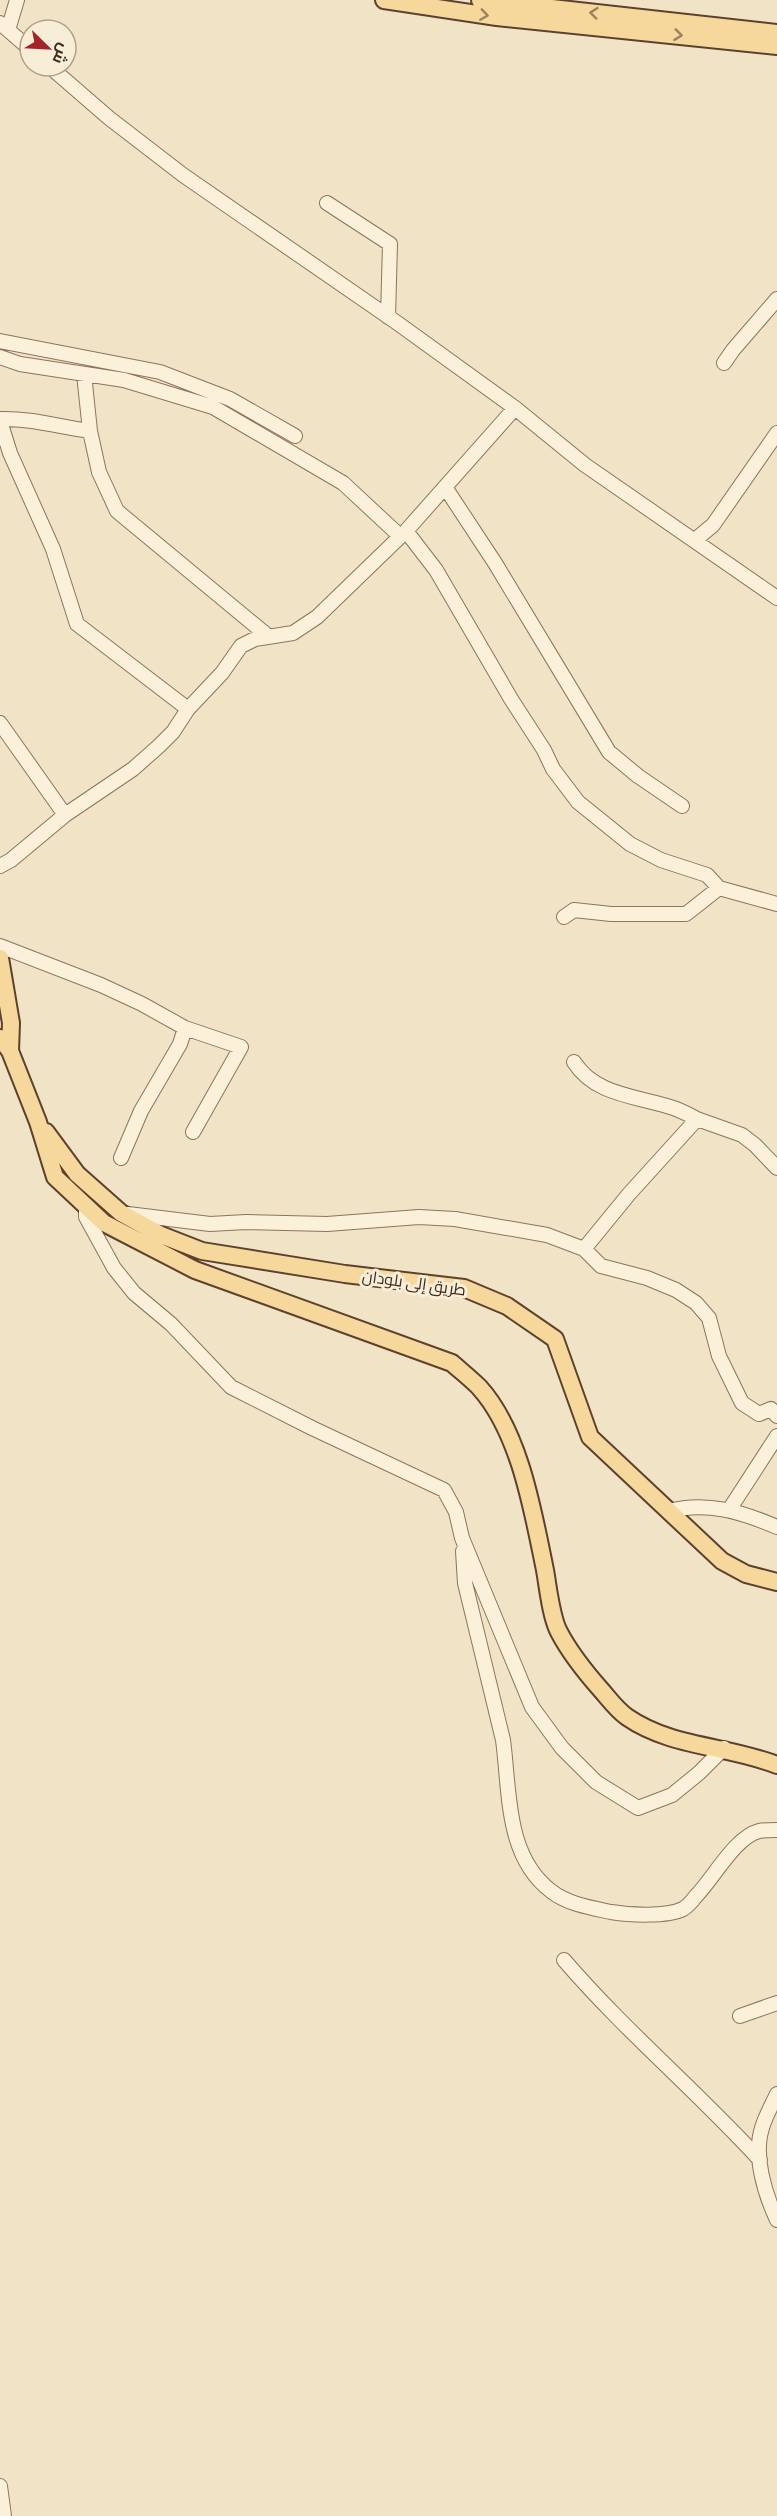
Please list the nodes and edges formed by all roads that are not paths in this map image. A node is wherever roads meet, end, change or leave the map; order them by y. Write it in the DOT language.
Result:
graph roads {
  1 [pos="17,0"];
  2 [pos="384,0"];
  3 [pos="480,0"];
  4 [pos="4,27"];
  5 [pos="777,33"];
  6 [pos="18,39"];
  7 [pos="777,46"];
  8 [pos="63,78"];
  9 [pos="327,203"];
  10 [pos="777,299"];
  11 [pos="388,317"];
  12 [pos="0,341"];
  13 [pos="0,357"];
  14 [pos="724,363"];
  15 [pos="84,374"];
  16 [pos="515,408"];
  17 [pos="0,420"];
  18 [pos="90,431"];
  19 [pos="777,433"];
  20 [pos="295,436"];
  21 [pos="445,487"];
  22 [pos="403,534"];
  23 [pos="695,540"];
  24 [pos="777,598"];
  25 [pos="268,636"];
  26 [pos="188,710"];
  27 [pos="0,723"];
  28 [pos="682,806"];
  29 [pos="65,815"];
  30 [pos="0,866"];
  31 [pos="719,888"];
  32 [pos="777,904"];
  33 [pos="564,917"];
  34 [pos="0,946"];
  35 [pos="0,958"];
  36 [pos="185,1028"];
  37 [pos="5,1045"];
  38 [pos="574,1062"];
  39 [pos="698,1119"];
  40 [pos="38,1122"];
  41 [pos="193,1132"];
  42 [pos="121,1158"];
  43 [pos="777,1168"];
  44 [pos="86,1206"];
  45 [pos="121,1213"];
  46 [pos="584,1249"];
  47 [pos="777,1416"];
  48 [pos="777,1436"];
  49 [pos="729,1510"];
  50 [pos="669,1511"];
  51 [pos="777,1527"];
  52 [pos="462,1538"];
  53 [pos="777,1582"];
  54 [pos="724,1748"];
  55 [pos="777,1765"];
  56 [pos="777,1830"];
  57 [pos="564,1960"];
  58 [pos="777,2002"];
  59 [pos="740,2016"];
  60 [pos="777,2094"];
  61 [pos="760,2160"];
  62 [pos="777,2220"];
  63 [pos="0,2486"];
  64 [pos="4,2516"];
  1 -- 4 [label="street"];
  2 -- 7 [label="main road, one-way"];
  5 -- 3 [label="main road, one-way"];
  4 -- 6 [label="street"];
  8 -- 11 [label="street"];
  9 -- 11 [label="street"];
  10 -- 14 [label="street"];
  11 -- 16 [label="street"];
  12 -- 20 [label="street"];
  13 -- 15 [label="street"];
  15 -- 18 [label="street"];
  15 -- 22 [label="street"];
  16 -- 21 [label="street"];
  16 -- 23 [label="street"];
  17 -- 18 [label="street"];
  17 -- 26 [label="street"];
  18 -- 25 [label="street"];
  19 -- 23 [label="street"];
  21 -- 22 [label="street"];
  21 -- 28 [label="street"];
  22 -- 25 [label="street"];
  22 -- 31 [label="street"];
  23 -- 24 [label="street"];
  25 -- 26 [label="street"];
  26 -- 29 [label="street"];
  27 -- 29 [label="street"];
  29 -- 30 [label="street"];
  31 -- 32 [label="street"];
  31 -- 33 [label="street"];
  34 -- 36 [label="street"];
  35 -- 37 [label="main road"];
  36 -- 41 [label="street"];
  36 -- 42 [label="street"];
  37 -- 40 [label="main road"];
  38 -- 39 [label="street"];
  39 -- 43 [label="street"];
  39 -- 46 [label="street"];
  40 -- 44 [label="main road"];
  40 -- 45 [label="main road, طريق إلى بلودان"];
  44 -- 52 [label="street"];
  44 -- 54 [label="main road"];
  45 -- 46 [label="street"];
  45 -- 50 [label="main road, طريق إلى بلودان"];
  46 -- 47 [label="street"];
  48 -- 49 [label="street"];
  49 -- 50 [label="street"];
  49 -- 51 [label="street"];
  50 -- 53 [label="main road, طريق إلى بلودان"];
  52 -- 54 [label="street"];
  52 -- 56 [label="street"];
  54 -- 55 [label="main road"];
  57 -- 61 [label="street"];
  58 -- 59 [label="street"];
  60 -- 61 [label="street"];
  61 -- 62 [label="street"];
  63 -- 64 [label="street"];
}
